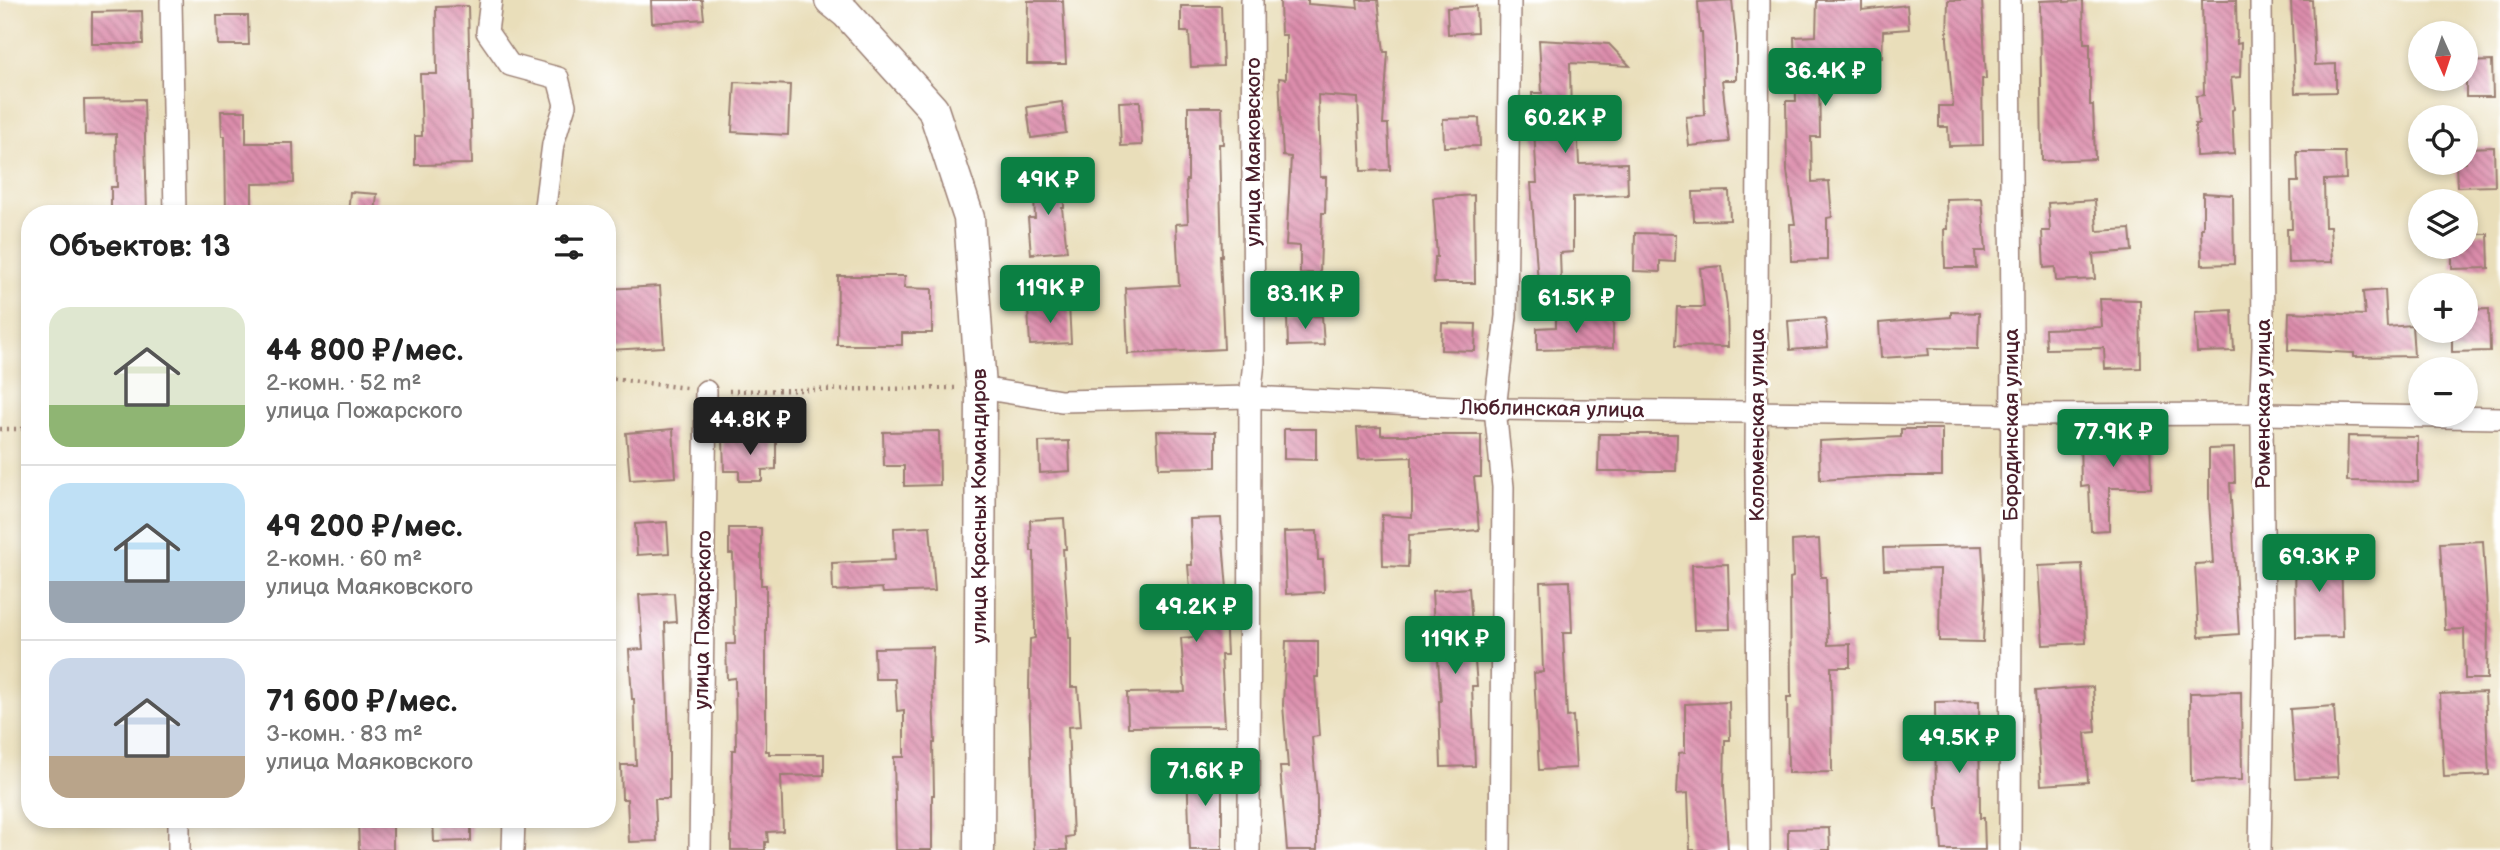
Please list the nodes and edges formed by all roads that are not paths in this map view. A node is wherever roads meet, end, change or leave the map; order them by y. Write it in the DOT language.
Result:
graph roads {
  1 [pos="171,0"];
  2 [pos="491,0"];
  3 [pos="830,0"];
  4 [pos="1252,0"];
  5 [pos="1510,0"];
  6 [pos="1759,0"];
  7 [pos="2010,0"];
  8 [pos="2261,0"];
  9 [pos="175,205"];
  10 [pos="545,205"];
  11 [pos="981,388"];
  12 [pos="706,391"];
  13 [pos="1250,397"];
  14 [pos="1494,409"];
  15 [pos="1757,412"];
  16 [pos="2260,414"];
  17 [pos="2010,415"];
  18 [pos="2500,418"];
  19 [pos="179,828"];
  20 [pos="514,828"];
  21 [pos="179,850"];
  22 [pos="513,850"];
  23 [pos="699,850"];
  24 [pos="979,850"];
  25 [pos="1249,850"];
  26 [pos="1500,850"];
  27 [pos="1759,850"];
  28 [pos="2010,850"];
  29 [pos="2260,850"];
  1 -- 9 [label="street"];
  2 -- 10 [label="street"];
  3 -- 11 [label="street, улица Красных Командиров"];
  4 -- 13 [label="street, улица Маяковского"];
  5 -- 14 [label="street"];
  6 -- 15 [label="street, Коломенская улица"];
  7 -- 17 [label="street, Бородинская улица"];
  8 -- 16 [label="street, Роменская улица"];
  11 -- 13 [label="street, Люблинская улица"];
  11 -- 24 [label="street, улица Красных Командиров"];
  12 -- 23 [label="street, улица Пожарского"];
  13 -- 14 [label="street, Люблинская улица"];
  13 -- 25 [label="street, улица Маяковского"];
  14 -- 15 [label="street, Люблинская улица"];
  14 -- 26 [label="street"];
  15 -- 17 [label="street, Люблинская улица"];
  15 -- 27 [label="street, Коломенская улица"];
  16 -- 17 [label="street, Люблинская улица"];
  16 -- 18 [label="street, Люблинская улица"];
  16 -- 29 [label="street, Роменская улица"];
  17 -- 28 [label="street, Бородинская улица"];
  19 -- 21 [label="street"];
  20 -- 22 [label="street"];
}
